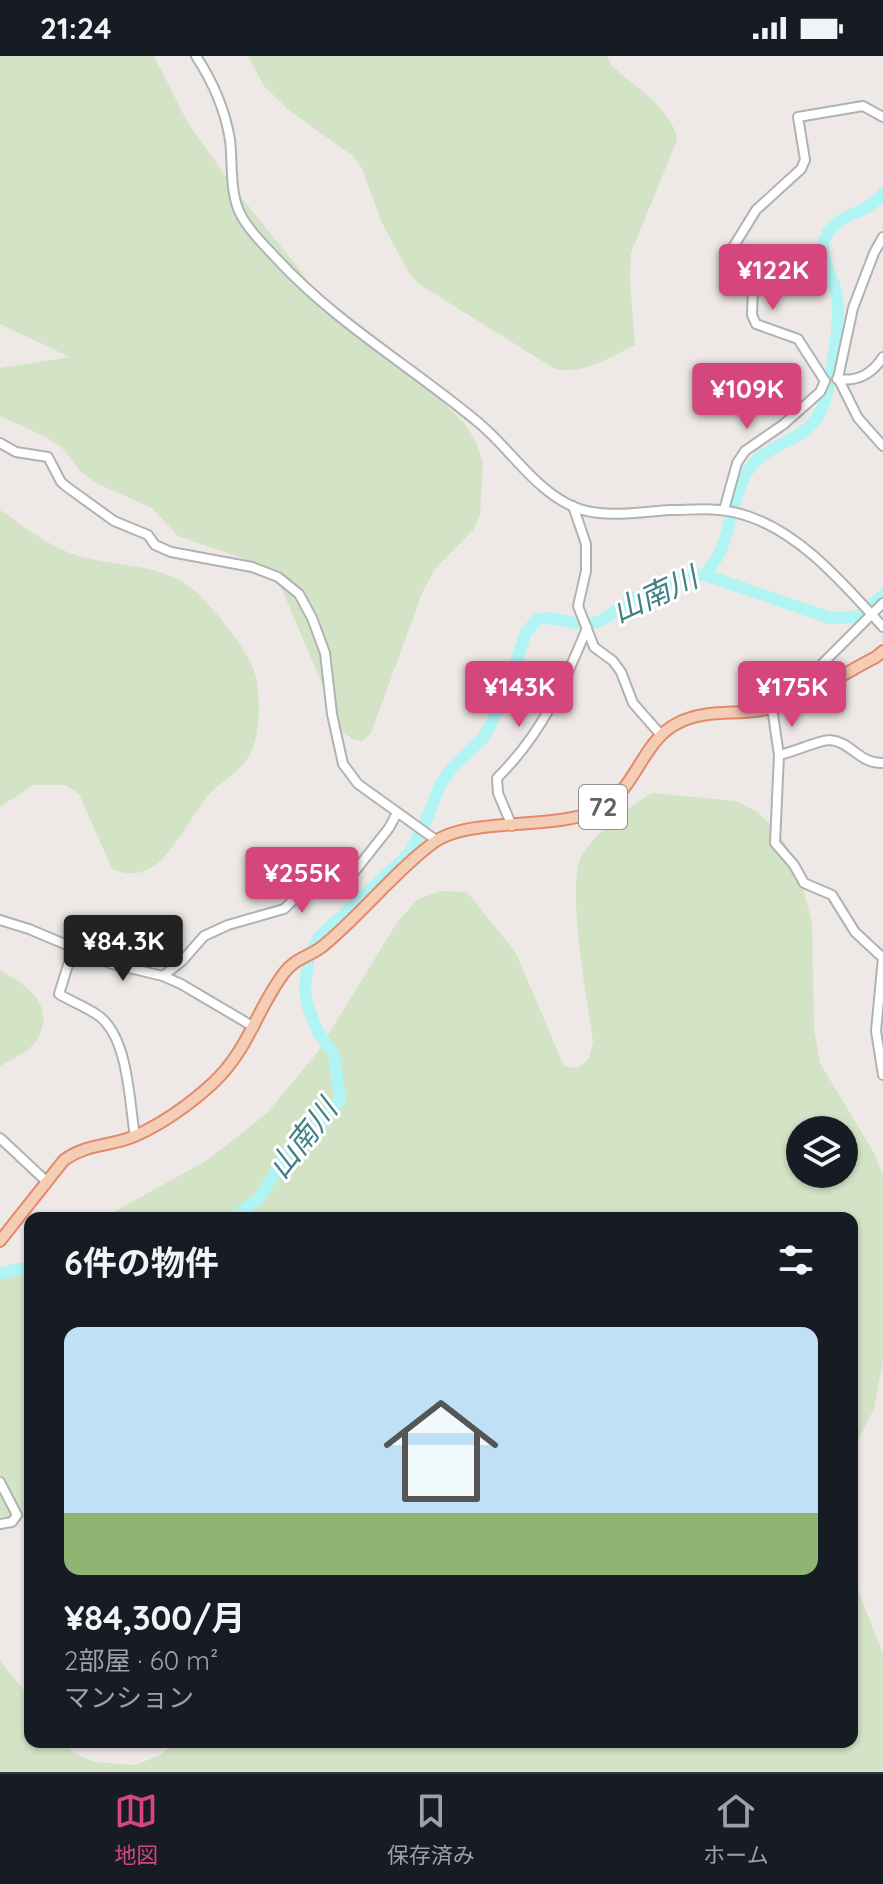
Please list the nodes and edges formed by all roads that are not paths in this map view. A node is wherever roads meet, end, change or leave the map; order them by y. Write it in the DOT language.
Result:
graph roads {
  1 [pos="196,56"];
  2 [pos="883,117"];
  3 [pos="883,237"];
  4 [pos="883,357"];
  5 [pos="838,378"];
  6 [pos="825,381"];
  7 [pos="0,443"];
  8 [pos="883,446"];
  9 [pos="573,506"];
  10 [pos="724,510"];
  11 [pos="883,603"];
  12 [pos="872,614"];
  13 [pos="587,627"];
  14 [pos="883,627"];
  15 [pos="883,651"];
  16 [pos="820,685"];
  17 [pos="772,708"];
  18 [pos="661,735"];
  19 [pos="779,755"];
  20 [pos="883,763"];
  21 [pos="397,813"];
  22 [pos="512,826"];
  23 [pos="436,840"];
  24 [pos="0,920"];
  25 [pos="73,949"];
  26 [pos="163,976"];
  27 [pos="254,1027"];
  28 [pos="883,1039"];
  29 [pos="878,1053"];
  30 [pos="883,1075"];
  31 [pos="135,1136"];
  32 [pos="0,1138"];
  33 [pos="46,1181"];
  34 [pos="0,1241"];
  35 [pos="0,1482"];
  36 [pos="0,1524"];
  1 -- 9 [label="street"];
  2 -- 6 [label="street"];
  3 -- 5 [label="street"];
  4 -- 5 [label="street"];
  5 -- 6 [label="street"];
  5 -- 8 [label="street"];
  6 -- 10 [label="street"];
  7 -- 21 [label="street"];
  9 -- 10 [label="street"];
  9 -- 13 [label="street"];
  10 -- 12 [label="street"];
  11 -- 12 [label="street"];
  12 -- 14 [label="street"];
  12 -- 16 [label="street"];
  13 -- 18 [label="street"];
  13 -- 22 [label="street"];
  15 -- 16 [label="main road, 72"];
  16 -- 17 [label="main road, 72"];
  17 -- 18 [label="main road, 72"];
  17 -- 19 [label="street"];
  18 -- 22 [label="main road, 72"];
  19 -- 20 [label="street"];
  19 -- 29 [label="street"];
  21 -- 23 [label="street"];
  21 -- 26 [label="street"];
  22 -- 23 [label="main road, 72"];
  23 -- 27 [label="main road, 72"];
  24 -- 25 [label="street"];
  25 -- 26 [label="street"];
  25 -- 31 [label="street"];
  26 -- 27 [label="street"];
  27 -- 31 [label="main road, 72"];
  28 -- 29 [label="street"];
  29 -- 30 [label="street"];
  31 -- 33 [label="main road, 72"];
  32 -- 33 [label="street"];
  33 -- 34 [label="main road, 72"];
  35 -- 36 [label="street"];
}
